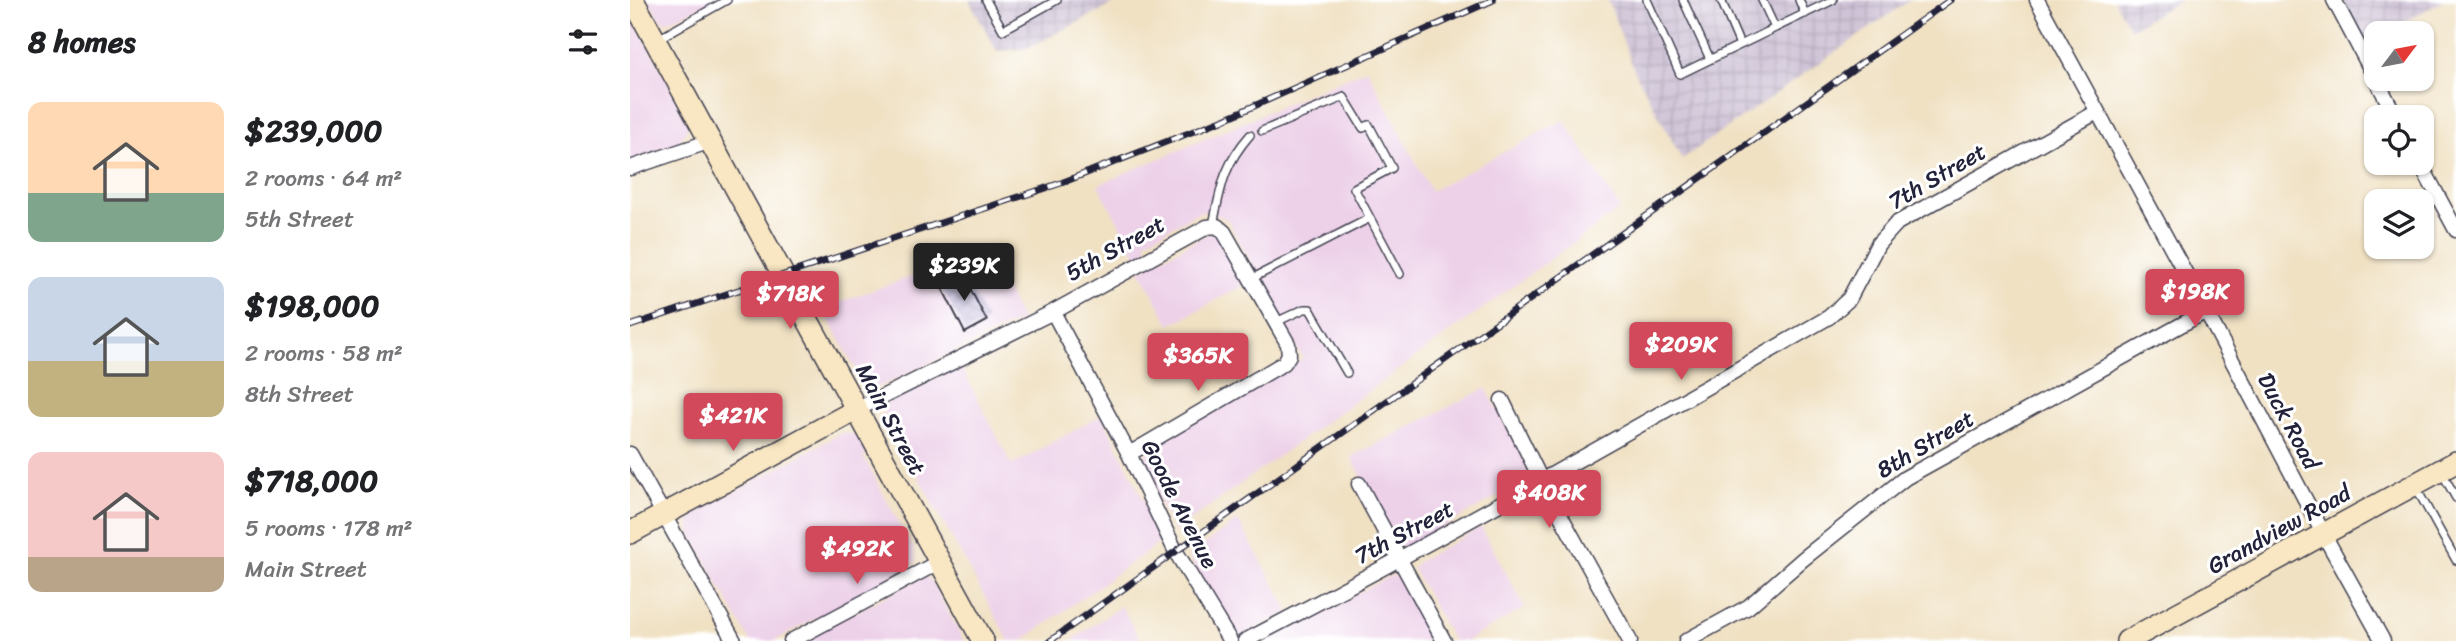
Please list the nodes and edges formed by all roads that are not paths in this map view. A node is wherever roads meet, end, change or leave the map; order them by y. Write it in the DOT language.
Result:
graph roads {
  1 [pos="633,0"];
  2 [pos="727,0"];
  3 [pos="986,0"];
  4 [pos="1057,0"];
  5 [pos="1647,0"];
  6 [pos="1683,0"];
  7 [pos="1721,0"];
  8 [pos="1762,0"];
  9 [pos="1799,0"];
  10 [pos="1833,0"];
  11 [pos="2037,0"];
  12 [pos="2334,0"];
  13 [pos="1805,14"];
  14 [pos="1774,28"];
  15 [pos="656,40"];
  16 [pos="1740,45"];
  17 [pos="1710,59"];
  18 [pos="2390,105"];
  19 [pos="2097,112"];
  20 [pos="1262,131"];
  21 [pos="1250,135"];
  22 [pos="711,141"];
  23 [pos="630,168"];
  24 [pos="2426,175"];
  25 [pos="1370,218"];
  26 [pos="1215,226"];
  27 [pos="2456,230"];
  28 [pos="1400,274"];
  29 [pos="1251,279"];
  30 [pos="2206,311"];
  31 [pos="1053,312"];
  32 [pos="1275,323"];
  33 [pos="1347,373"];
  34 [pos="1502,400"];
  35 [pos="856,410"];
  36 [pos="630,454"];
  37 [pos="1129,454"];
  38 [pos="2448,466"];
  39 [pos="1542,482"];
  40 [pos="1359,484"];
  41 [pos="2414,485"];
  42 [pos="2456,498"];
  43 [pos="664,515"];
  44 [pos="630,533"];
  45 [pos="2324,535"];
  46 [pos="1400,560"];
  47 [pos="2456,560"];
  48 [pos="939,562"];
  49 [pos="734,641"];
  50 [pos="791,641"];
  51 [pos="983,641"];
  52 [pos="1230,641"];
  53 [pos="1245,641"];
  54 [pos="1444,641"];
  55 [pos="1630,641"];
  56 [pos="1685,641"];
  57 [pos="2127,641"];
  58 [pos="2383,641"];
  1 -- 15 [label="main road, Main Street"];
  2 -- 15 [label="lane"];
  3 -- 4 [label="lane"];
  5 -- 17 [label="lane"];
  6 -- 17 [label="lane"];
  7 -- 16 [label="lane"];
  8 -- 14 [label="lane"];
  9 -- 13 [label="lane"];
  10 -- 13 [label="lane"];
  11 -- 19 [label="street, Duck Road"];
  12 -- 18 [label="street"];
  13 -- 14 [label="lane"];
  14 -- 16 [label="lane"];
  15 -- 22 [label="main road, Main Street"];
  16 -- 17 [label="lane"];
  19 -- 30 [label="street, Duck Road"];
  19 -- 39 [label="street, 7th Street"];
  20 -- 25 [label="lane"];
  21 -- 26 [label="lane"];
  22 -- 23 [label="street"];
  22 -- 35 [label="main road, Main Street"];
  24 -- 27 [label="street"];
  25 -- 28 [label="lane"];
  25 -- 29 [label="lane"];
  26 -- 29 [label="street"];
  26 -- 31 [label="street, 5th Street"];
  29 -- 32 [label="street"];
  30 -- 45 [label="street, Duck Road"];
  30 -- 56 [label="street, 8th Street"];
  31 -- 35 [label="street, 5th Street"];
  31 -- 37 [label="street, Goode Avenue"];
  32 -- 33 [label="lane"];
  32 -- 37 [label="street"];
  34 -- 39 [label="street"];
  35 -- 43 [label="main road, 5th Street"];
  35 -- 48 [label="main road, Main Street"];
  36 -- 43 [label="street"];
  37 -- 52 [label="street, Goode Avenue"];
  38 -- 41 [label="main road, Grandview Road"];
  38 -- 42 [label="lane"];
  39 -- 46 [label="street, 7th Street"];
  39 -- 55 [label="street"];
  40 -- 46 [label="street"];
  41 -- 45 [label="main road, Grandview Road"];
  41 -- 47 [label="lane"];
  43 -- 44 [label="main road, 5th Street"];
  43 -- 49 [label="street"];
  45 -- 57 [label="main road, Grandview Road"];
  45 -- 58 [label="street, Duck Road"];
  46 -- 53 [label="street, 7th Street"];
  46 -- 54 [label="street"];
  48 -- 50 [label="street"];
  48 -- 51 [label="main road, Main Street"];
}
